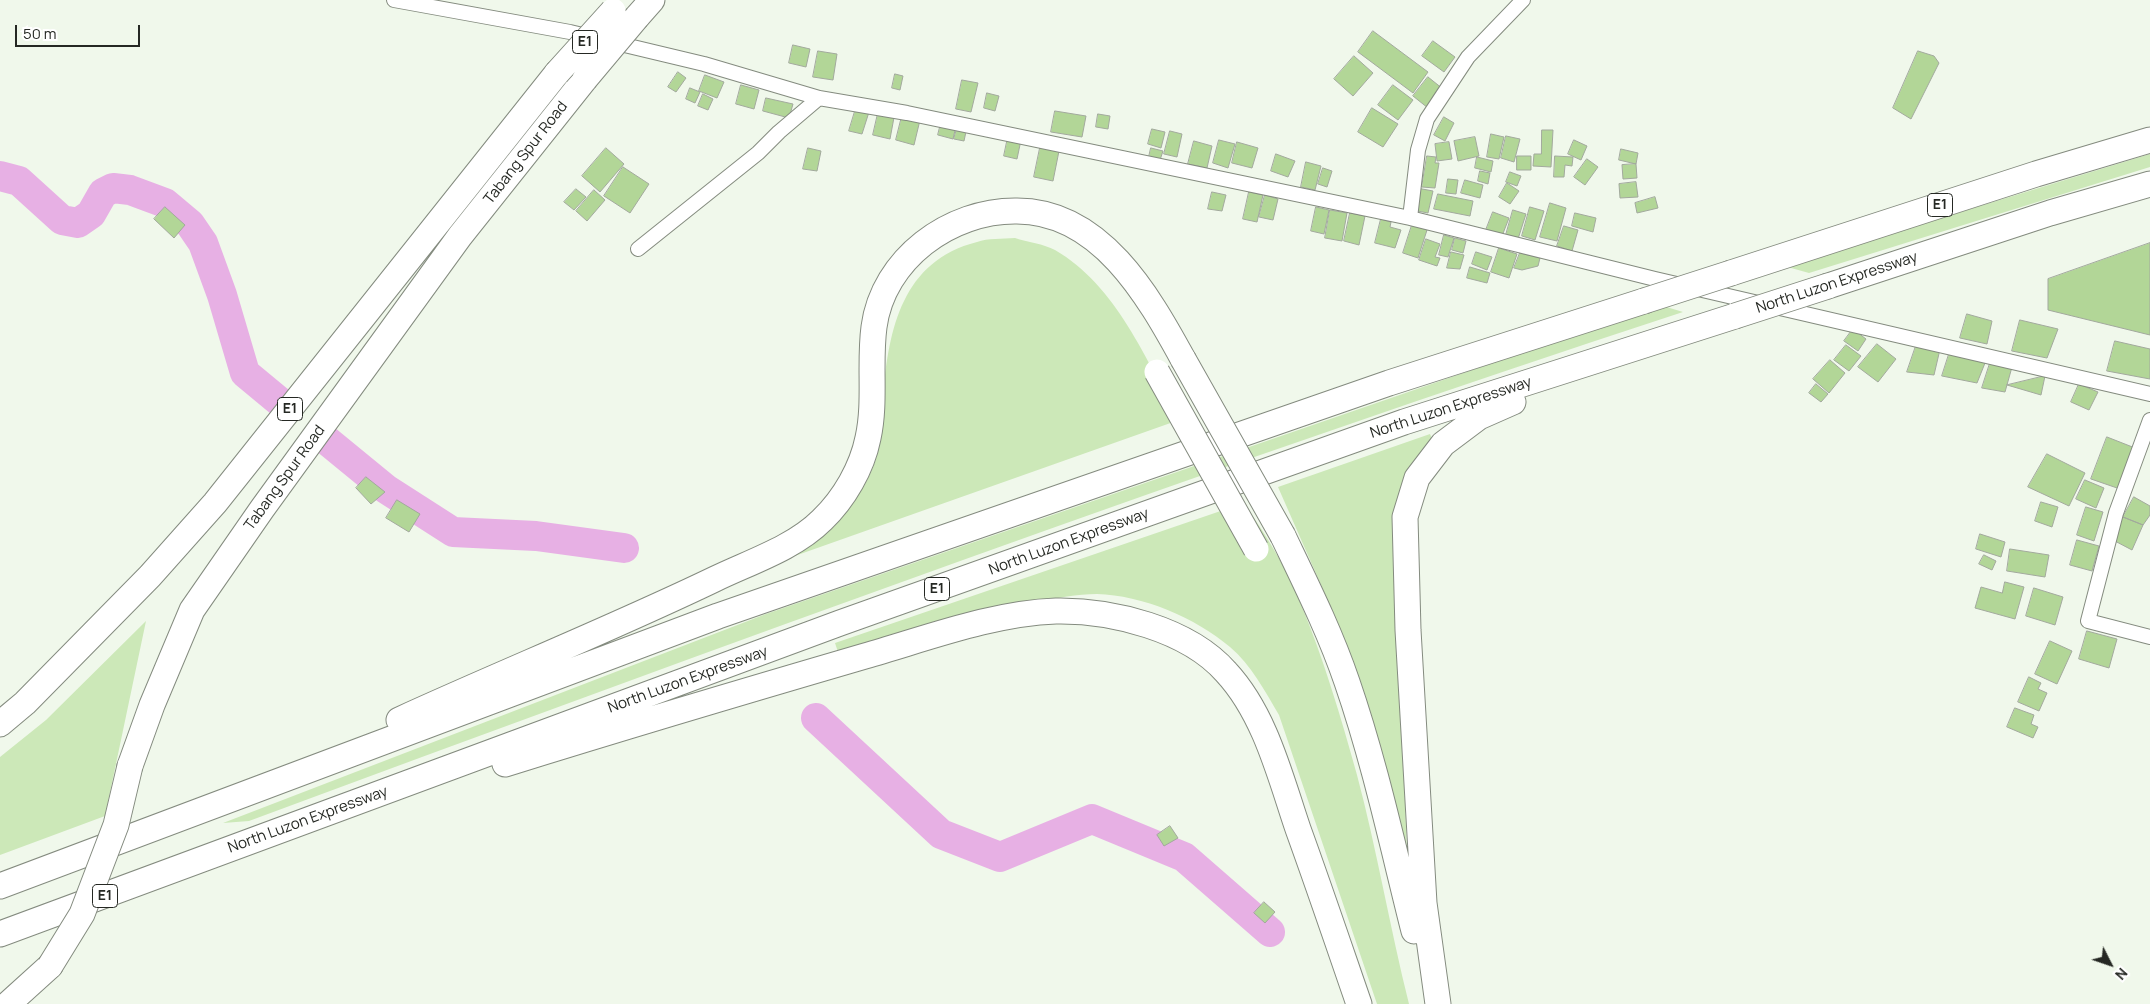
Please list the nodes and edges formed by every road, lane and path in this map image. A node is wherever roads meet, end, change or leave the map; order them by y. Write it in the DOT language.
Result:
graph roads {
  1 [pos="394,0"];
  2 [pos="1523,0"];
  3 [pos="631,7"];
  4 [pos="819,98"];
  5 [pos="2150,140"];
  6 [pos="2150,184"];
  7 [pos="1410,218"];
  8 [pos="638,249"];
  9 [pos="1671,337"];
  10 [pos="1158,372"];
  11 [pos="2150,394"];
  12 [pos="2150,420"];
  13 [pos="1256,548"];
  14 [pos="2150,637"];
  15 [pos="0,724"];
  16 [pos="183,817"];
  17 [pos="210,857"];
  18 [pos="0,886"];
  19 [pos="0,934"];
  20 [pos="8,1004"];
  21 [pos="1359,1004"];
  22 [pos="1433,1004"];
  23 [pos="1438,1004"];
  1 -- 4 [label="street"];
  2 -- 7 [label="street"];
  3 -- 15 [label="highway, Tabang Spur Road / E1, bridge"];
  3 -- 20 [label="highway, Tabang Spur Road / E1, bridge"];
  4 -- 7 [label="street"];
  4 -- 8 [label="street"];
  5 -- 16 [label="highway, E1, bridge"];
  6 -- 9 [label="highway, North Luzon Expressway / E1, bridge"];
  7 -- 11 [label="street"];
  9 -- 17 [label="highway, North Luzon Expressway / E1"];
  9 -- 23 [label="highway"];
  10 -- 13 [label="highway, bridge"];
  12 -- 14 [label="street"];
  16 -- 18 [label="highway, E1"];
  16 -- 22 [label="highway, bridge"];
  17 -- 19 [label="highway, North Luzon Expressway / E1"];
  17 -- 21 [label="highway"];
}
